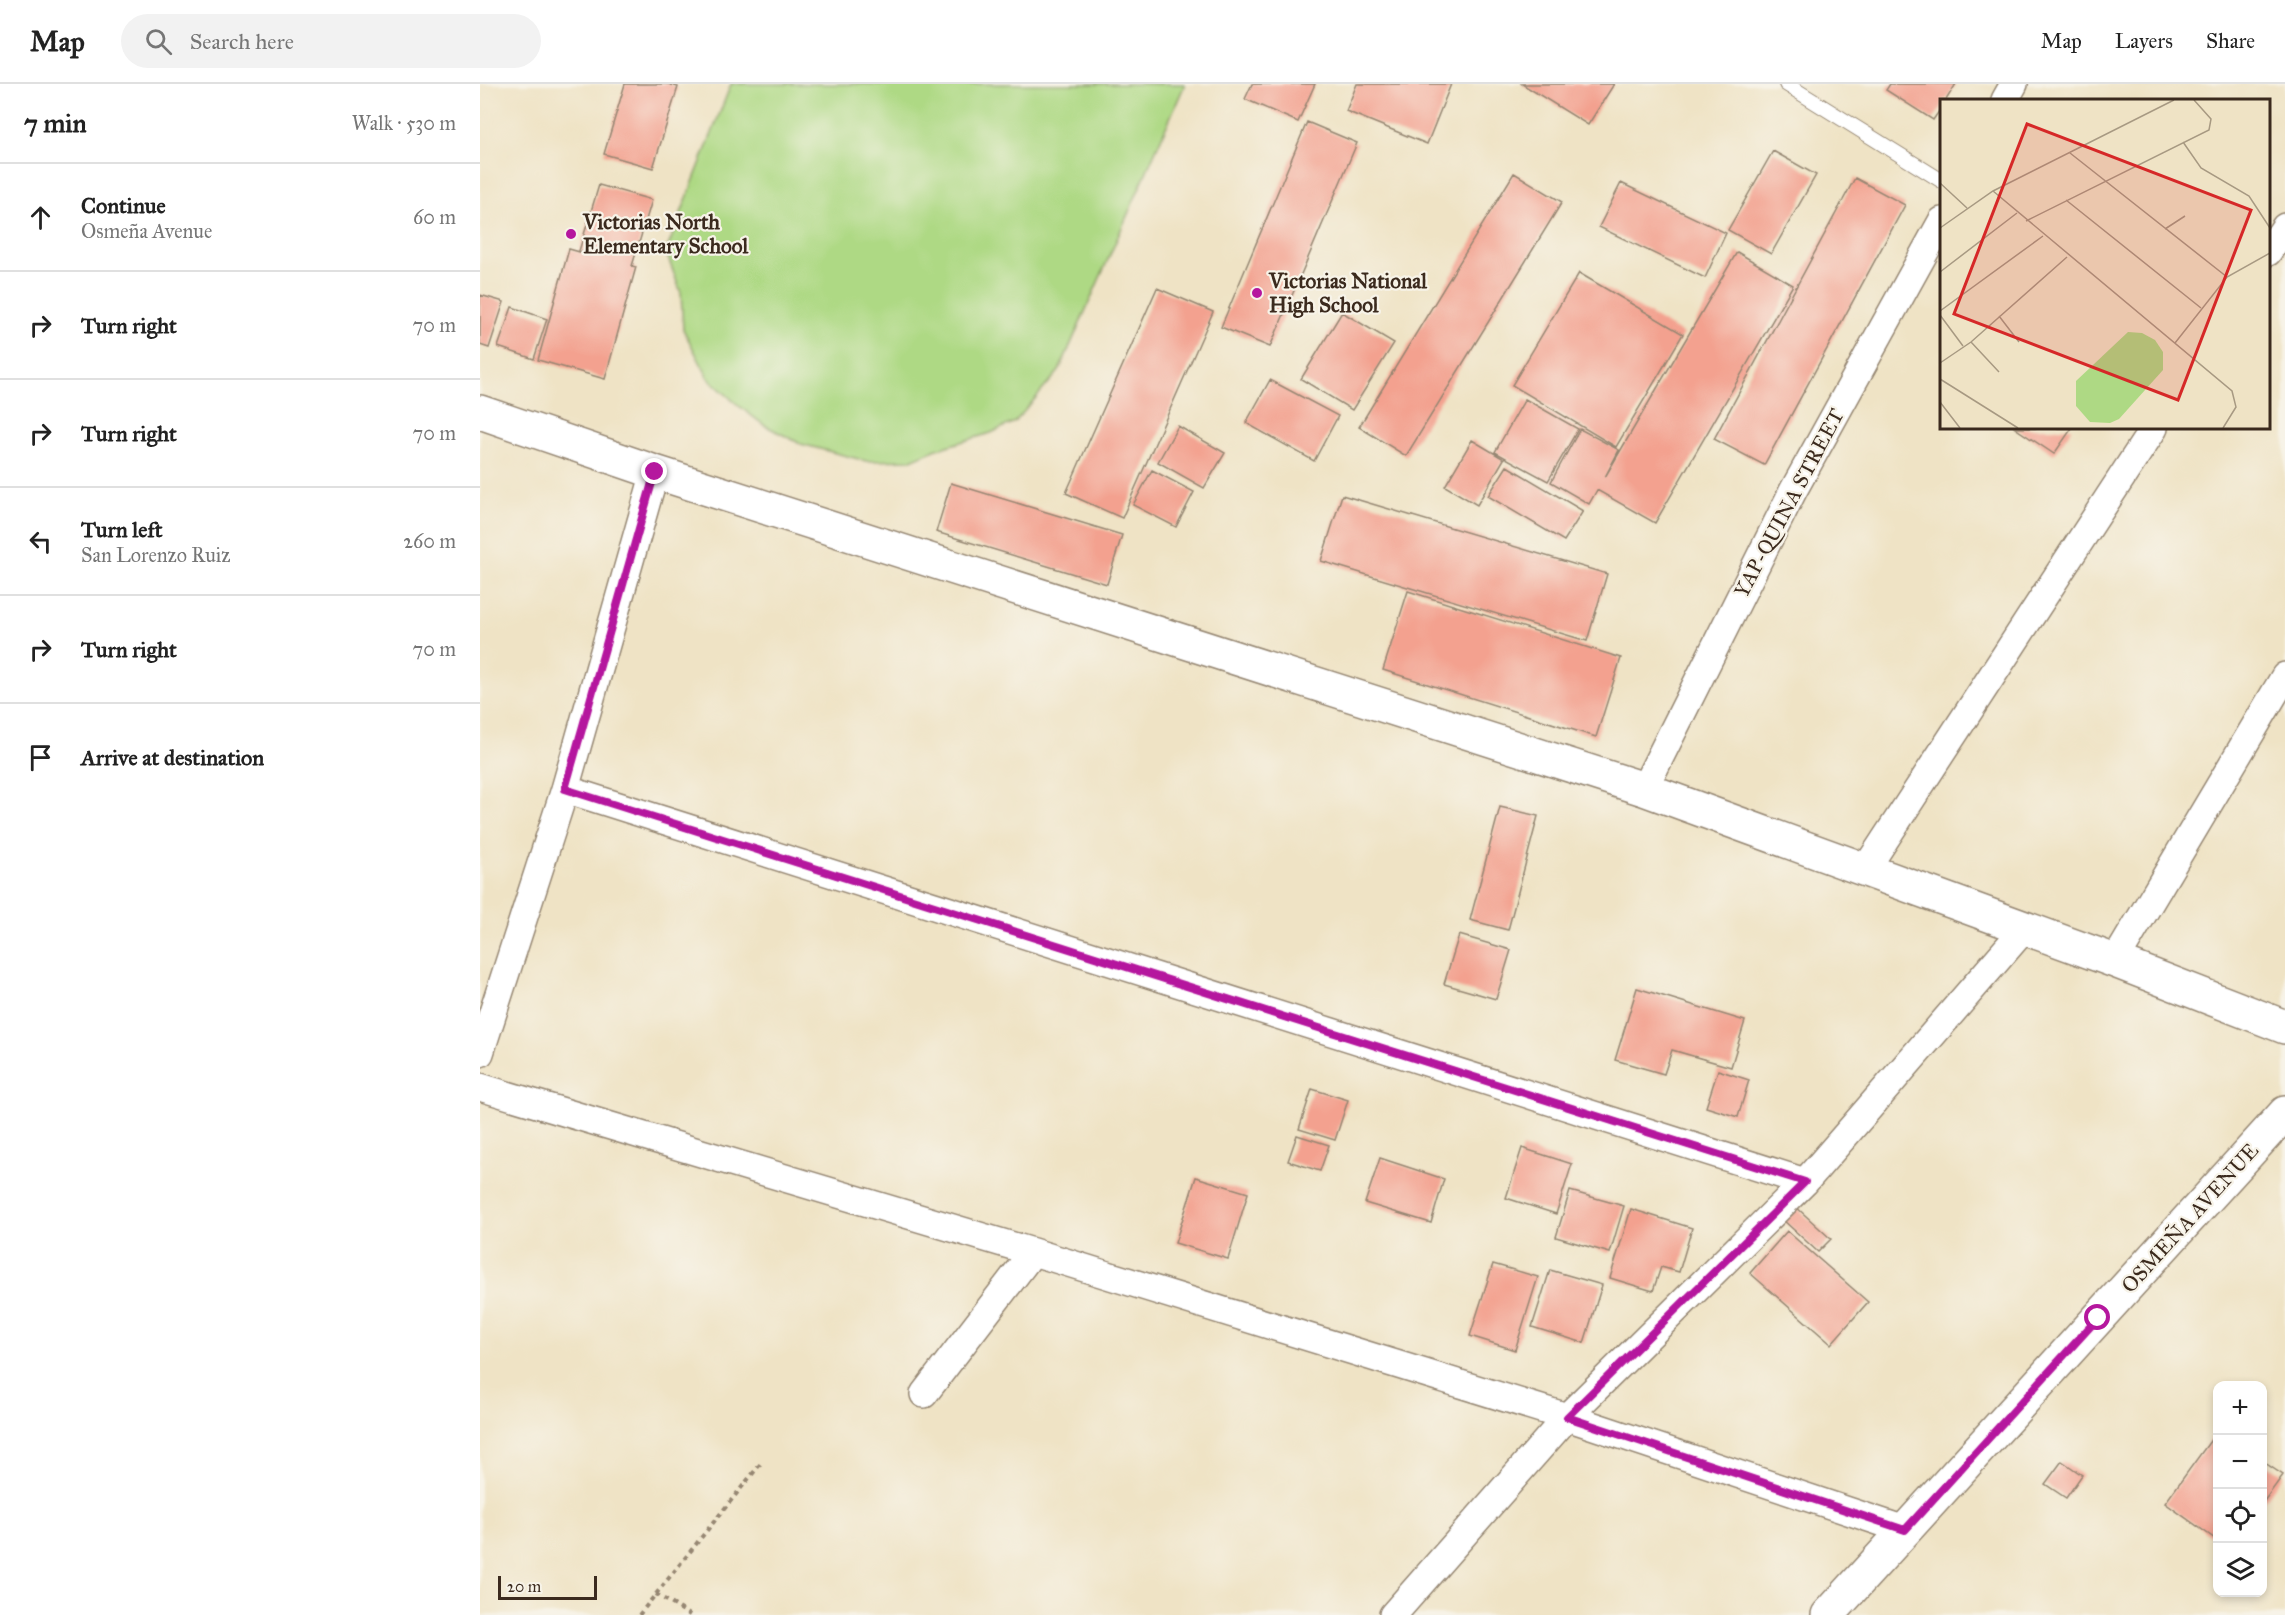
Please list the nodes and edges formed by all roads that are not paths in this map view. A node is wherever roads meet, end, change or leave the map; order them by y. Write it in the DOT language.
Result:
graph roads {
  1 [pos="1786,84"];
  2 [pos="2014,84"];
  3 [pos="2006,99"];
  4 [pos="1940,180"];
  5 [pos="1940,223"];
  6 [pos="2285,227"];
  7 [pos="2270,249"];
  8 [pos="480,412"];
  9 [pos="2153,429"];
  10 [pos="655,472"];
  11 [pos="2285,676"];
  12 [pos="565,789"];
  13 [pos="1644,789"];
  14 [pos="1865,870"];
  15 [pos="2024,929"];
  16 [pos="2115,961"];
  17 [pos="2285,1027"];
  18 [pos="480,1053"];
  19 [pos="480,1087"];
  20 [pos="2285,1113"];
  21 [pos="1805,1182"];
  22 [pos="1033,1252"];
  23 [pos="924,1394"];
  24 [pos="1567,1417"];
  25 [pos="1905,1530"];
  26 [pos="1393,1615"];
  27 [pos="1828,1615"];
  1 -- 4 [label="lane"];
  2 -- 3 [label="street"];
  5 -- 13 [label="street, YAP-QUINA STREET"];
  6 -- 7 [label="street"];
  8 -- 10 [label="street"];
  9 -- 14 [label="street"];
  10 -- 12 [label="street"];
  10 -- 13 [label="street"];
  11 -- 16 [label="street"];
  12 -- 18 [label="street"];
  12 -- 21 [label="street"];
  13 -- 14 [label="street"];
  14 -- 15 [label="street"];
  15 -- 16 [label="street"];
  15 -- 21 [label="street"];
  16 -- 17 [label="street"];
  19 -- 22 [label="street"];
  20 -- 25 [label="street, OSMEÑA AVENUE"];
  21 -- 24 [label="street"];
  22 -- 23 [label="street"];
  22 -- 24 [label="street"];
  24 -- 25 [label="street"];
  24 -- 26 [label="street"];
  25 -- 27 [label="street, OSMEÑA AVENUE"];
}
